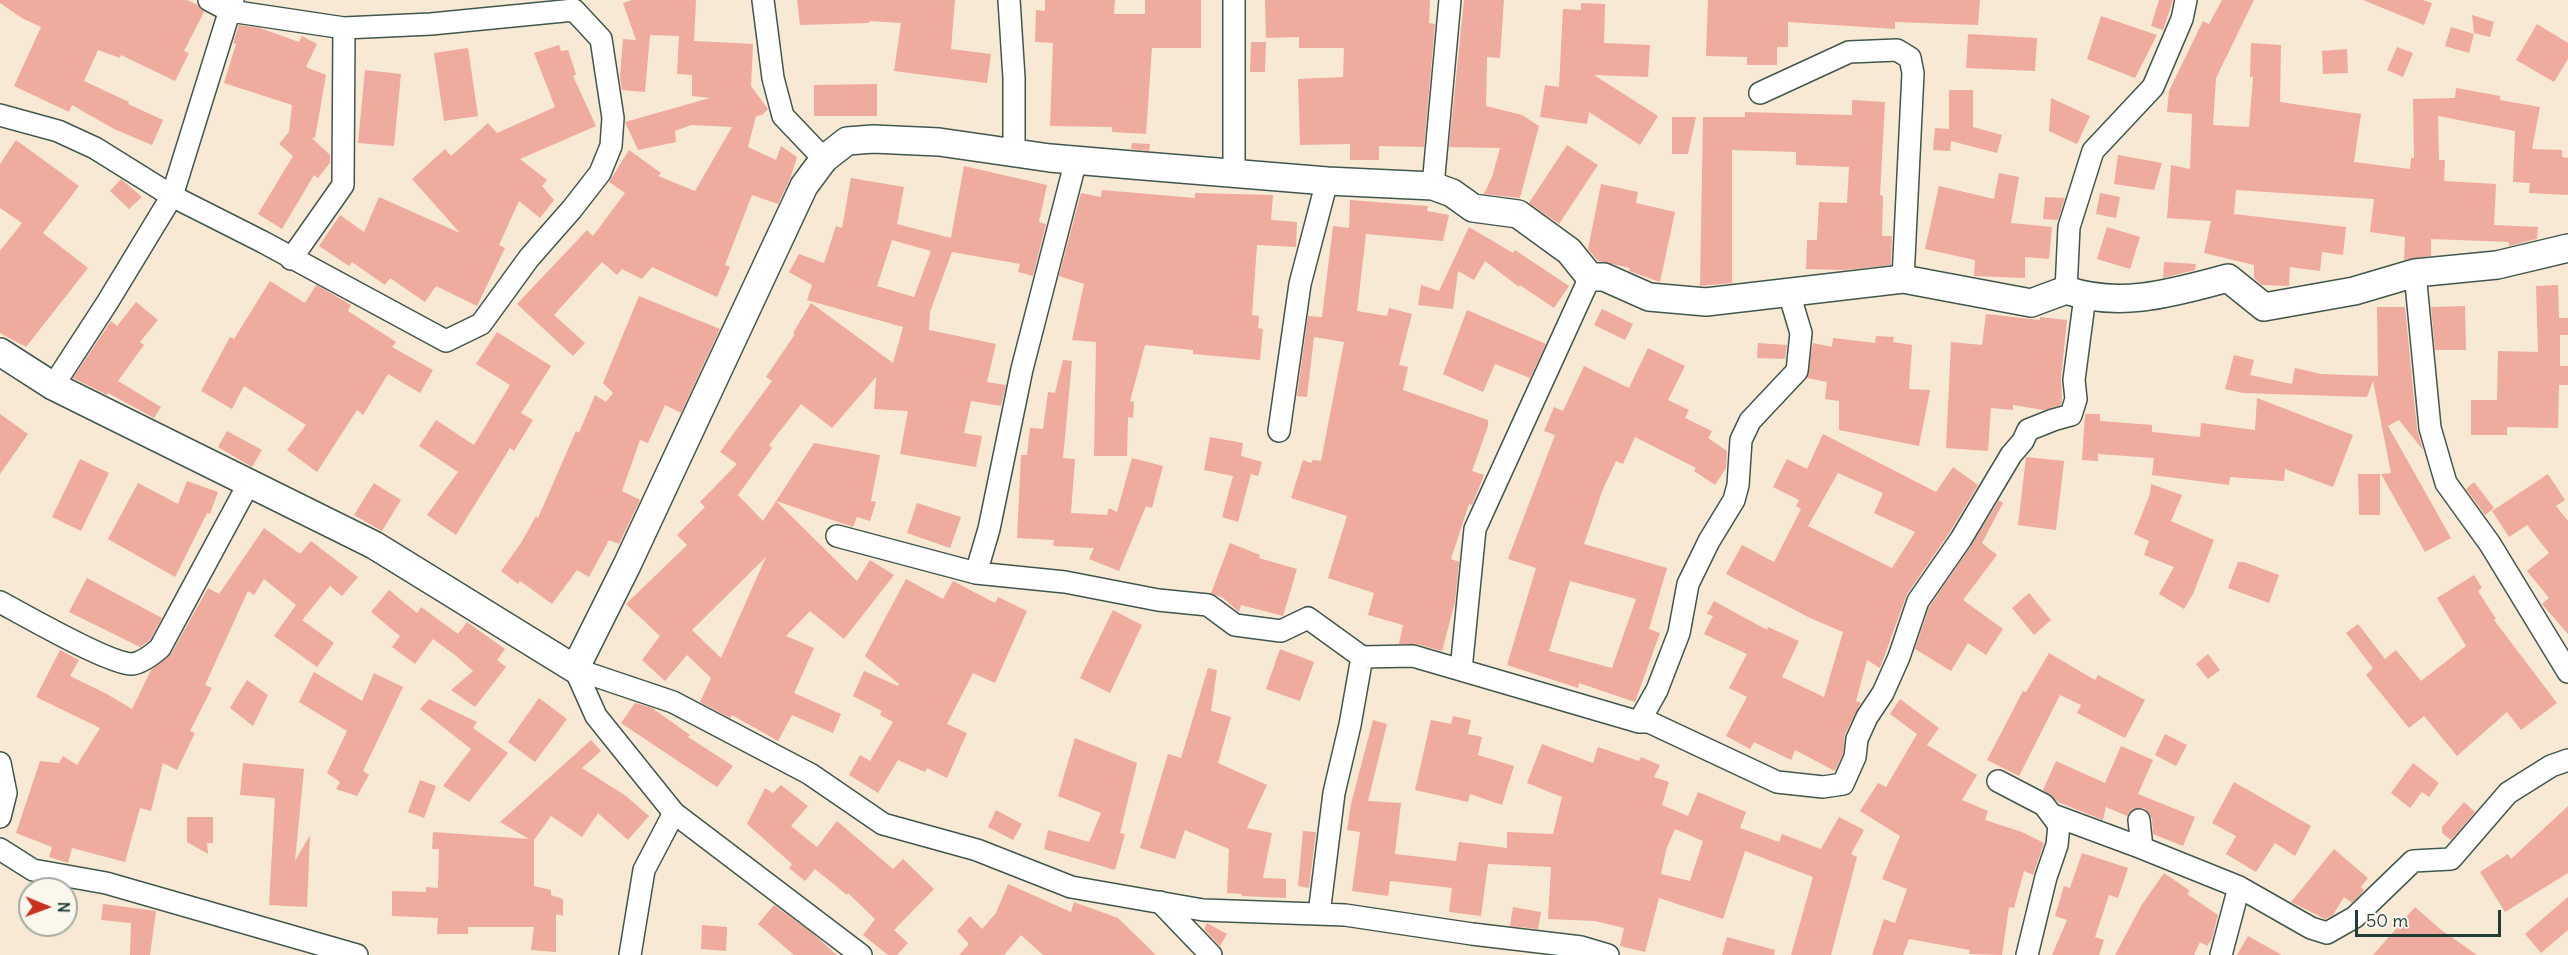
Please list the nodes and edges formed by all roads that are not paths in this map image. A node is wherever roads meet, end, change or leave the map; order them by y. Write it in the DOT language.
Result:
graph roads {
  1 [pos="208,0"];
  2 [pos="763,0"];
  3 [pos="1009,0"];
  4 [pos="1234,0"];
  5 [pos="1450,0"];
  6 [pos="2186,0"];
  7 [pos="232,5"];
  8 [pos="344,28"];
  9 [pos="1760,93"];
  10 [pos="0,115"];
  11 [pos="1014,153"];
  12 [pos="824,159"];
  13 [pos="1076,160"];
  14 [pos="1234,173"];
  15 [pos="1327,181"];
  16 [pos="1433,186"];
  17 [pos="172,196"];
  18 [pos="2568,248"];
  19 [pos="291,259"];
  20 [pos="2415,273"];
  21 [pos="1590,277"];
  22 [pos="1903,279"];
  23 [pos="1789,293"];
  24 [pos="2076,293"];
  25 [pos="0,352"];
  26 [pos="52,386"];
  27 [pos="1279,431"];
  28 [pos="249,483"];
  29 [pos="837,536"];
  30 [pos="976,573"];
  31 [pos="0,602"];
  32 [pos="1362,657"];
  33 [pos="575,669"];
  34 [pos="1461,670"];
  35 [pos="2568,672"];
  36 [pos="1640,722"];
  37 [pos="2568,760"];
  38 [pos="0,763"];
  39 [pos="1998,781"];
  40 [pos="674,813"];
  41 [pos="2053,815"];
  42 [pos="0,817"];
  43 [pos="2139,820"];
  44 [pos="2142,848"];
  45 [pos="0,849"];
  46 [pos="2239,887"];
  47 [pos="1160,902"];
  48 [pos="1319,914"];
  49 [pos="357,955"];
  50 [pos="630,955"];
  51 [pos="861,955"];
  52 [pos="1211,955"];
  53 [pos="1608,955"];
  54 [pos="2026,955"];
  55 [pos="2221,955"];
  1 -- 7 [label="street"];
  2 -- 12 [label="street"];
  3 -- 11 [label="street"];
  4 -- 14 [label="street"];
  5 -- 16 [label="street"];
  6 -- 24 [label="street"];
  7 -- 8 [label="street"];
  7 -- 17 [label="street"];
  8 -- 19 [label="street"];
  8 -- 19 [label="street"];
  9 -- 22 [label="street"];
  10 -- 17 [label="street"];
  11 -- 12 [label="street"];
  11 -- 13 [label="street"];
  12 -- 33 [label="street"];
  13 -- 14 [label="street"];
  13 -- 30 [label="street"];
  14 -- 15 [label="street"];
  15 -- 16 [label="street"];
  15 -- 27 [label="street"];
  16 -- 21 [label="street"];
  17 -- 19 [label="street"];
  17 -- 26 [label="street"];
  18 -- 20 [label="street"];
  20 -- 24 [label="street"];
  20 -- 35 [label="street"];
  21 -- 23 [label="street"];
  21 -- 34 [label="street"];
  22 -- 23 [label="street"];
  22 -- 24 [label="street"];
  23 -- 36 [label="street"];
  24 -- 36 [label="street"];
  25 -- 26 [label="street"];
  26 -- 28 [label="street"];
  28 -- 31 [label="street"];
  28 -- 33 [label="street"];
  29 -- 30 [label="street"];
  30 -- 32 [label="street"];
  32 -- 34 [label="street"];
  32 -- 48 [label="street"];
  33 -- 40 [label="street"];
  33 -- 47 [label="street"];
  34 -- 36 [label="street"];
  37 -- 46 [label="street"];
  38 -- 42 [label="street"];
  39 -- 41 [label="street"];
  40 -- 50 [label="street"];
  40 -- 51 [label="street"];
  41 -- 44 [label="street"];
  41 -- 54 [label="street"];
  43 -- 44 [label="street"];
  44 -- 46 [label="street"];
  45 -- 49 [label="street"];
  46 -- 55 [label="street"];
  47 -- 48 [label="street"];
  47 -- 52 [label="street"];
  48 -- 53 [label="street"];
}
